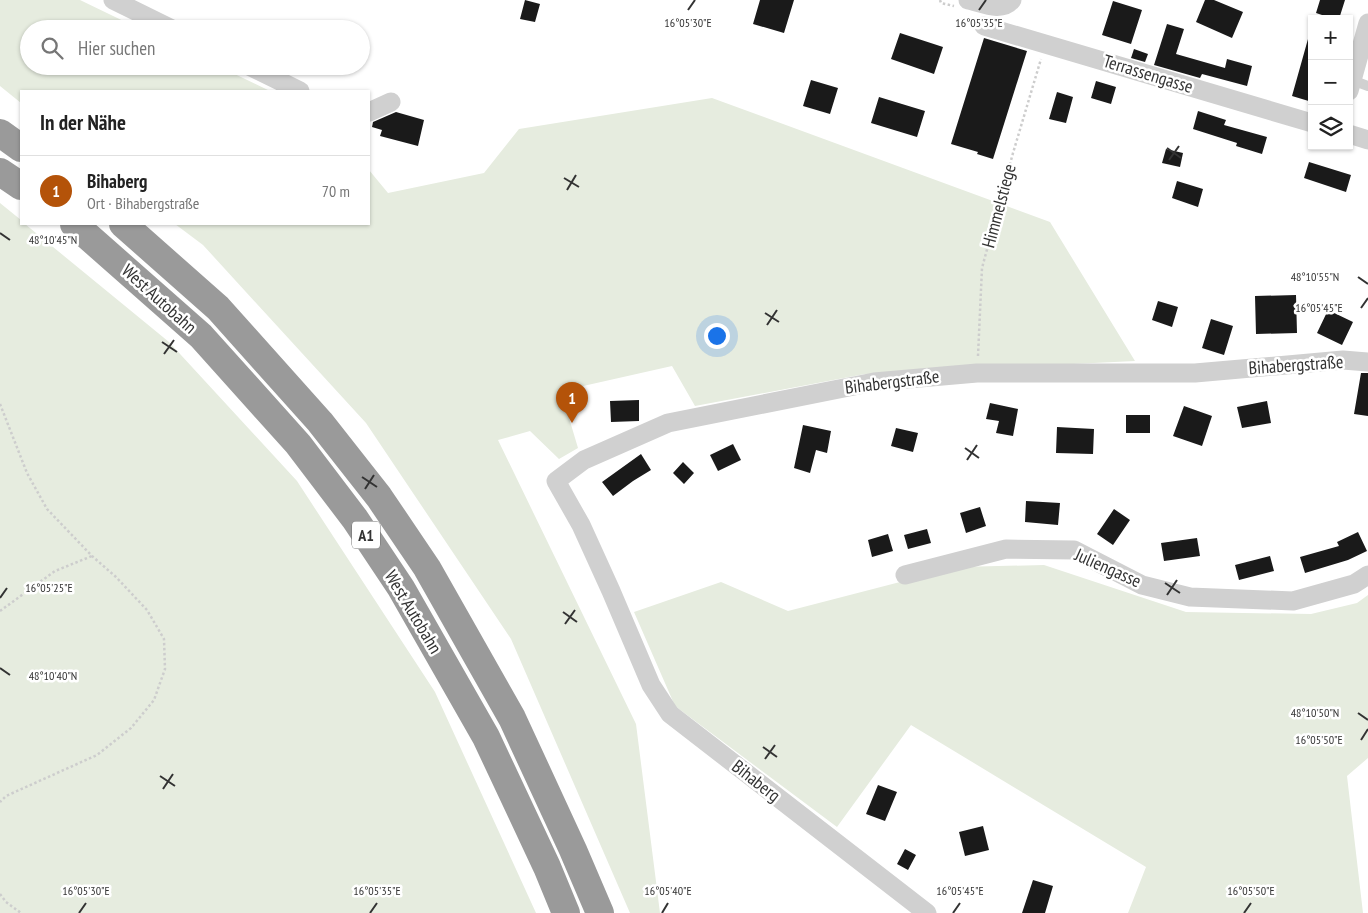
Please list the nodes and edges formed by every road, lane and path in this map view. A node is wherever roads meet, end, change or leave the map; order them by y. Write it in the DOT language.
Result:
graph roads {
  1 [pos="113,0"];
  2 [pos="968,0"];
  3 [pos="1012,0"];
  4 [pos="154,20"];
  5 [pos="984,26"];
  6 [pos="1367,27"];
  7 [pos="1046,44"];
  8 [pos="267,75"];
  9 [pos="1356,86"];
  10 [pos="298,90"];
  11 [pos="391,102"];
  12 [pos="370,112"];
  13 [pos="1308,122"];
  14 [pos="0,133"];
  15 [pos="1353,135"];
  16 [pos="1368,140"];
  17 [pos="20,147"];
  18 [pos="0,172"];
  19 [pos="20,185"];
  20 [pos="75,225"];
  21 [pos="124,225"];
  22 [pos="1368,362"];
  23 [pos="977,373"];
  24 [pos="0,404"];
  25 [pos="92,556"];
  26 [pos="905,575"];
  27 [pos="1368,575"];
  28 [pos="611,591"];
  29 [pos="0,611"];
  30 [pos="0,802"];
  31 [pos="0,894"];
  32 [pos="21,913"];
  33 [pos="566,913"];
  34 [pos="600,913"];
  35 [pos="927,913"];
  1 -- 4 [label="street"];
  2 -- 3 [label="street"];
  5 -- 7 [label="street, Terrassengasse"];
  6 -- 9 [label="street"];
  7 -- 13 [label="street, Terrassengasse"];
  7 -- 23 [label="path, Himmelstiege"];
  8 -- 10 [label="street"];
  11 -- 12 [label="street"];
  14 -- 17 [label="highway"];
  15 -- 16 [label="street"];
  18 -- 19 [label="highway"];
  20 -- 33 [label="highway, West Autobahn / A1"];
  21 -- 34 [label="highway, West Autobahn / A1"];
  22 -- 23 [label="street, Bihabergstraße"];
  23 -- 28 [label="street, Bihabergstraße"];
  24 -- 25 [label="path"];
  25 -- 29 [label="path"];
  25 -- 30 [label="path"];
  26 -- 27 [label="street, Juliengasse"];
  28 -- 35 [label="street, Bihaberg"];
  31 -- 32 [label="path"];
}
